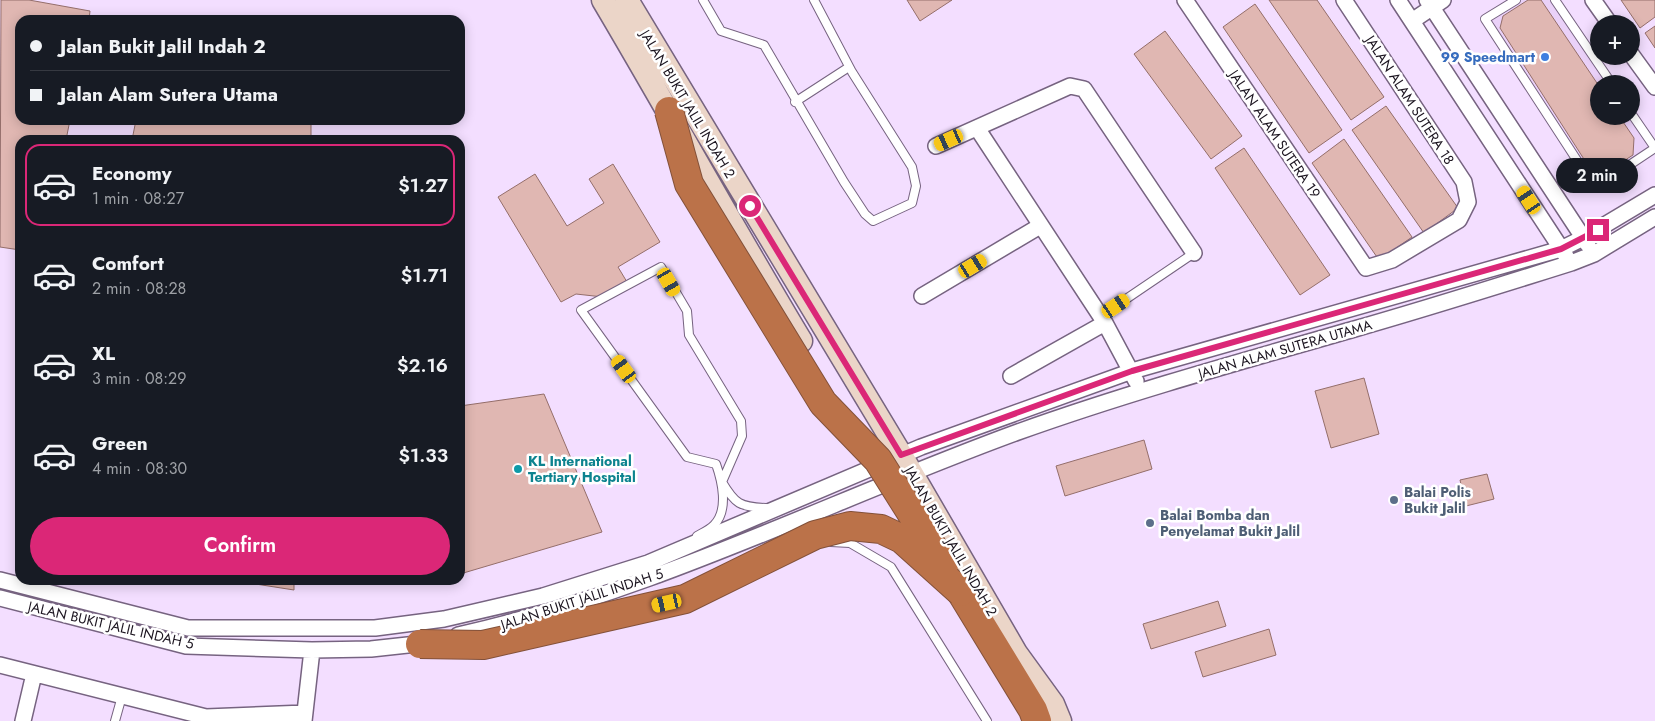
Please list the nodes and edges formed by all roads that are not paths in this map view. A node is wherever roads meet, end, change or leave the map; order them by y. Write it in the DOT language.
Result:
graph roads {
  1 [pos="603,0"];
  2 [pos="627,0"];
  3 [pos="703,0"];
  4 [pos="814,0"];
  5 [pos="1185,0"];
  6 [pos="1344,0"];
  7 [pos="1398,0"];
  8 [pos="1516,0"];
  9 [pos="1555,0"];
  10 [pos="1593,0"];
  11 [pos="1434,3"];
  12 [pos="1604,15"];
  13 [pos="1412,21"];
  14 [pos="1639,65"];
  15 [pos="849,67"];
  16 [pos="1606,75"];
  17 [pos="1655,88"];
  18 [pos="795,102"];
  19 [pos="669,110"];
  20 [pos="1639,125"];
  21 [pos="976,128"];
  22 [pos="936,146"];
  23 [pos="1655,148"];
  24 [pos="1655,195"];
  25 [pos="1468,202"];
  26 [pos="1655,217"];
  27 [pos="1040,226"];
  28 [pos="1583,238"];
  29 [pos="1561,249"];
  30 [pos="1194,253"];
  31 [pos="1594,254"];
  32 [pos="1571,264"];
  33 [pos="922,296"];
  34 [pos="1103,320"];
  35 [pos="1132,371"];
  36 [pos="1012,376"];
  37 [pos="1083,389"];
  38 [pos="1140,391"];
  39 [pos="1088,410"];
  40 [pos="906,464"];
  41 [pos="881,475"];
  42 [pos="722,482"];
  43 [pos="775,509"];
  44 [pos="668,554"];
  45 [pos="0,580"];
  46 [pos="15,584"];
  47 [pos="20,585"];
  48 [pos="961,592"];
  49 [pos="0,598"];
  50 [pos="699,598"];
  51 [pos="420,644"];
  52 [pos="312,650"];
  53 [pos="0,665"];
  54 [pos="34,674"];
  55 [pos="122,696"];
  56 [pos="304,717"];
  57 [pos="206,719"];
  58 [pos="23,721"];
  59 [pos="116,721"];
  60 [pos="987,721"];
  61 [pos="1023,721"];
  62 [pos="1037,721"];
  63 [pos="1060,721"];
  1 -- 19 [label="street, JALAN BUKIT JALIL INDAH 2"];
  2 -- 40 [label="street, JALAN BUKIT JALIL INDAH 2"];
  3 -- 18 [label="lane"];
  4 -- 15 [label="lane"];
  5 -- 25 [label="street, JALAN ALAM SUTERA 19"];
  6 -- 25 [label="street, JALAN ALAM SUTERA 18"];
  7 -- 13 [label="street"];
  8 -- 23 [label="lane"];
  9 -- 16 [label="lane"];
  10 -- 12 [label="street"];
  11 -- 13 [label="street"];
  11 -- 28 [label="street"];
  13 -- 29 [label="street"];
  14 -- 17 [label="street"];
  15 -- 18 [label="lane"];
  15 -- 18 [label="lane"];
  19 -- 41 [label="street, JALAN BUKIT JALIL INDAH 2"];
  19 -- 48 [label="highway, bridge"];
  20 -- 23 [label="lane"];
  21 -- 22 [label="street"];
  21 -- 27 [label="street"];
  21 -- 30 [label="street"];
  24 -- 28 [label="street, JALAN ALAM SUTERA UTAMA"];
  26 -- 31 [label="street, JALAN ALAM SUTERA UTAMA"];
  27 -- 33 [label="street"];
  27 -- 34 [label="street"];
  28 -- 29 [label="street, JALAN ALAM SUTERA UTAMA"];
  28 -- 31 [label="street"];
  29 -- 32 [label="street"];
  29 -- 35 [label="street, JALAN ALAM SUTERA UTAMA"];
  30 -- 34 [label="lane"];
  31 -- 32 [label="street, JALAN ALAM SUTERA UTAMA"];
  32 -- 38 [label="street, JALAN ALAM SUTERA UTAMA"];
  34 -- 35 [label="street"];
  34 -- 36 [label="street"];
  35 -- 37 [label="street, JALAN ALAM SUTERA UTAMA"];
  35 -- 38 [label="street"];
  37 -- 39 [label="street"];
  37 -- 40 [label="street, JALAN ALAM SUTERA UTAMA"];
  38 -- 39 [label="street, JALAN ALAM SUTERA UTAMA"];
  39 -- 40 [label="street, JALAN ALAM SUTERA UTAMA"];
  40 -- 41 [label="street"];
  40 -- 63 [label="street, JALAN BUKIT JALIL INDAH 2"];
  41 -- 43 [label="street, JALAN BUKIT JALIL INDAH 5"];
  41 -- 51 [label="street, JALAN BUKIT JALIL INDAH 5"];
  41 -- 61 [label="street, JALAN BUKIT JALIL INDAH 2"];
  42 -- 42 [label="lane"];
  42 -- 43 [label="lane"];
  42 -- 44 [label="lane"];
  43 -- 44 [label="street, JALAN BUKIT JALIL INDAH 5"];
  44 -- 47 [label="street, JALAN BUKIT JALIL INDAH 5"];
  45 -- 46 [label="street, JALAN BUKIT JALIL INDAH 5"];
  48 -- 51 [label="highway, bridge"];
  48 -- 62 [label="highway"];
  49 -- 52 [label="street, JALAN BUKIT JALIL INDAH 5"];
  50 -- 60 [label="lane"];
  51 -- 52 [label="street, JALAN BUKIT JALIL INDAH 5"];
  52 -- 56 [label="street"];
  53 -- 54 [label="street"];
  54 -- 55 [label="street"];
  54 -- 58 [label="street"];
  55 -- 57 [label="street"];
  55 -- 59 [label="lane"];
  56 -- 57 [label="street"];
}
